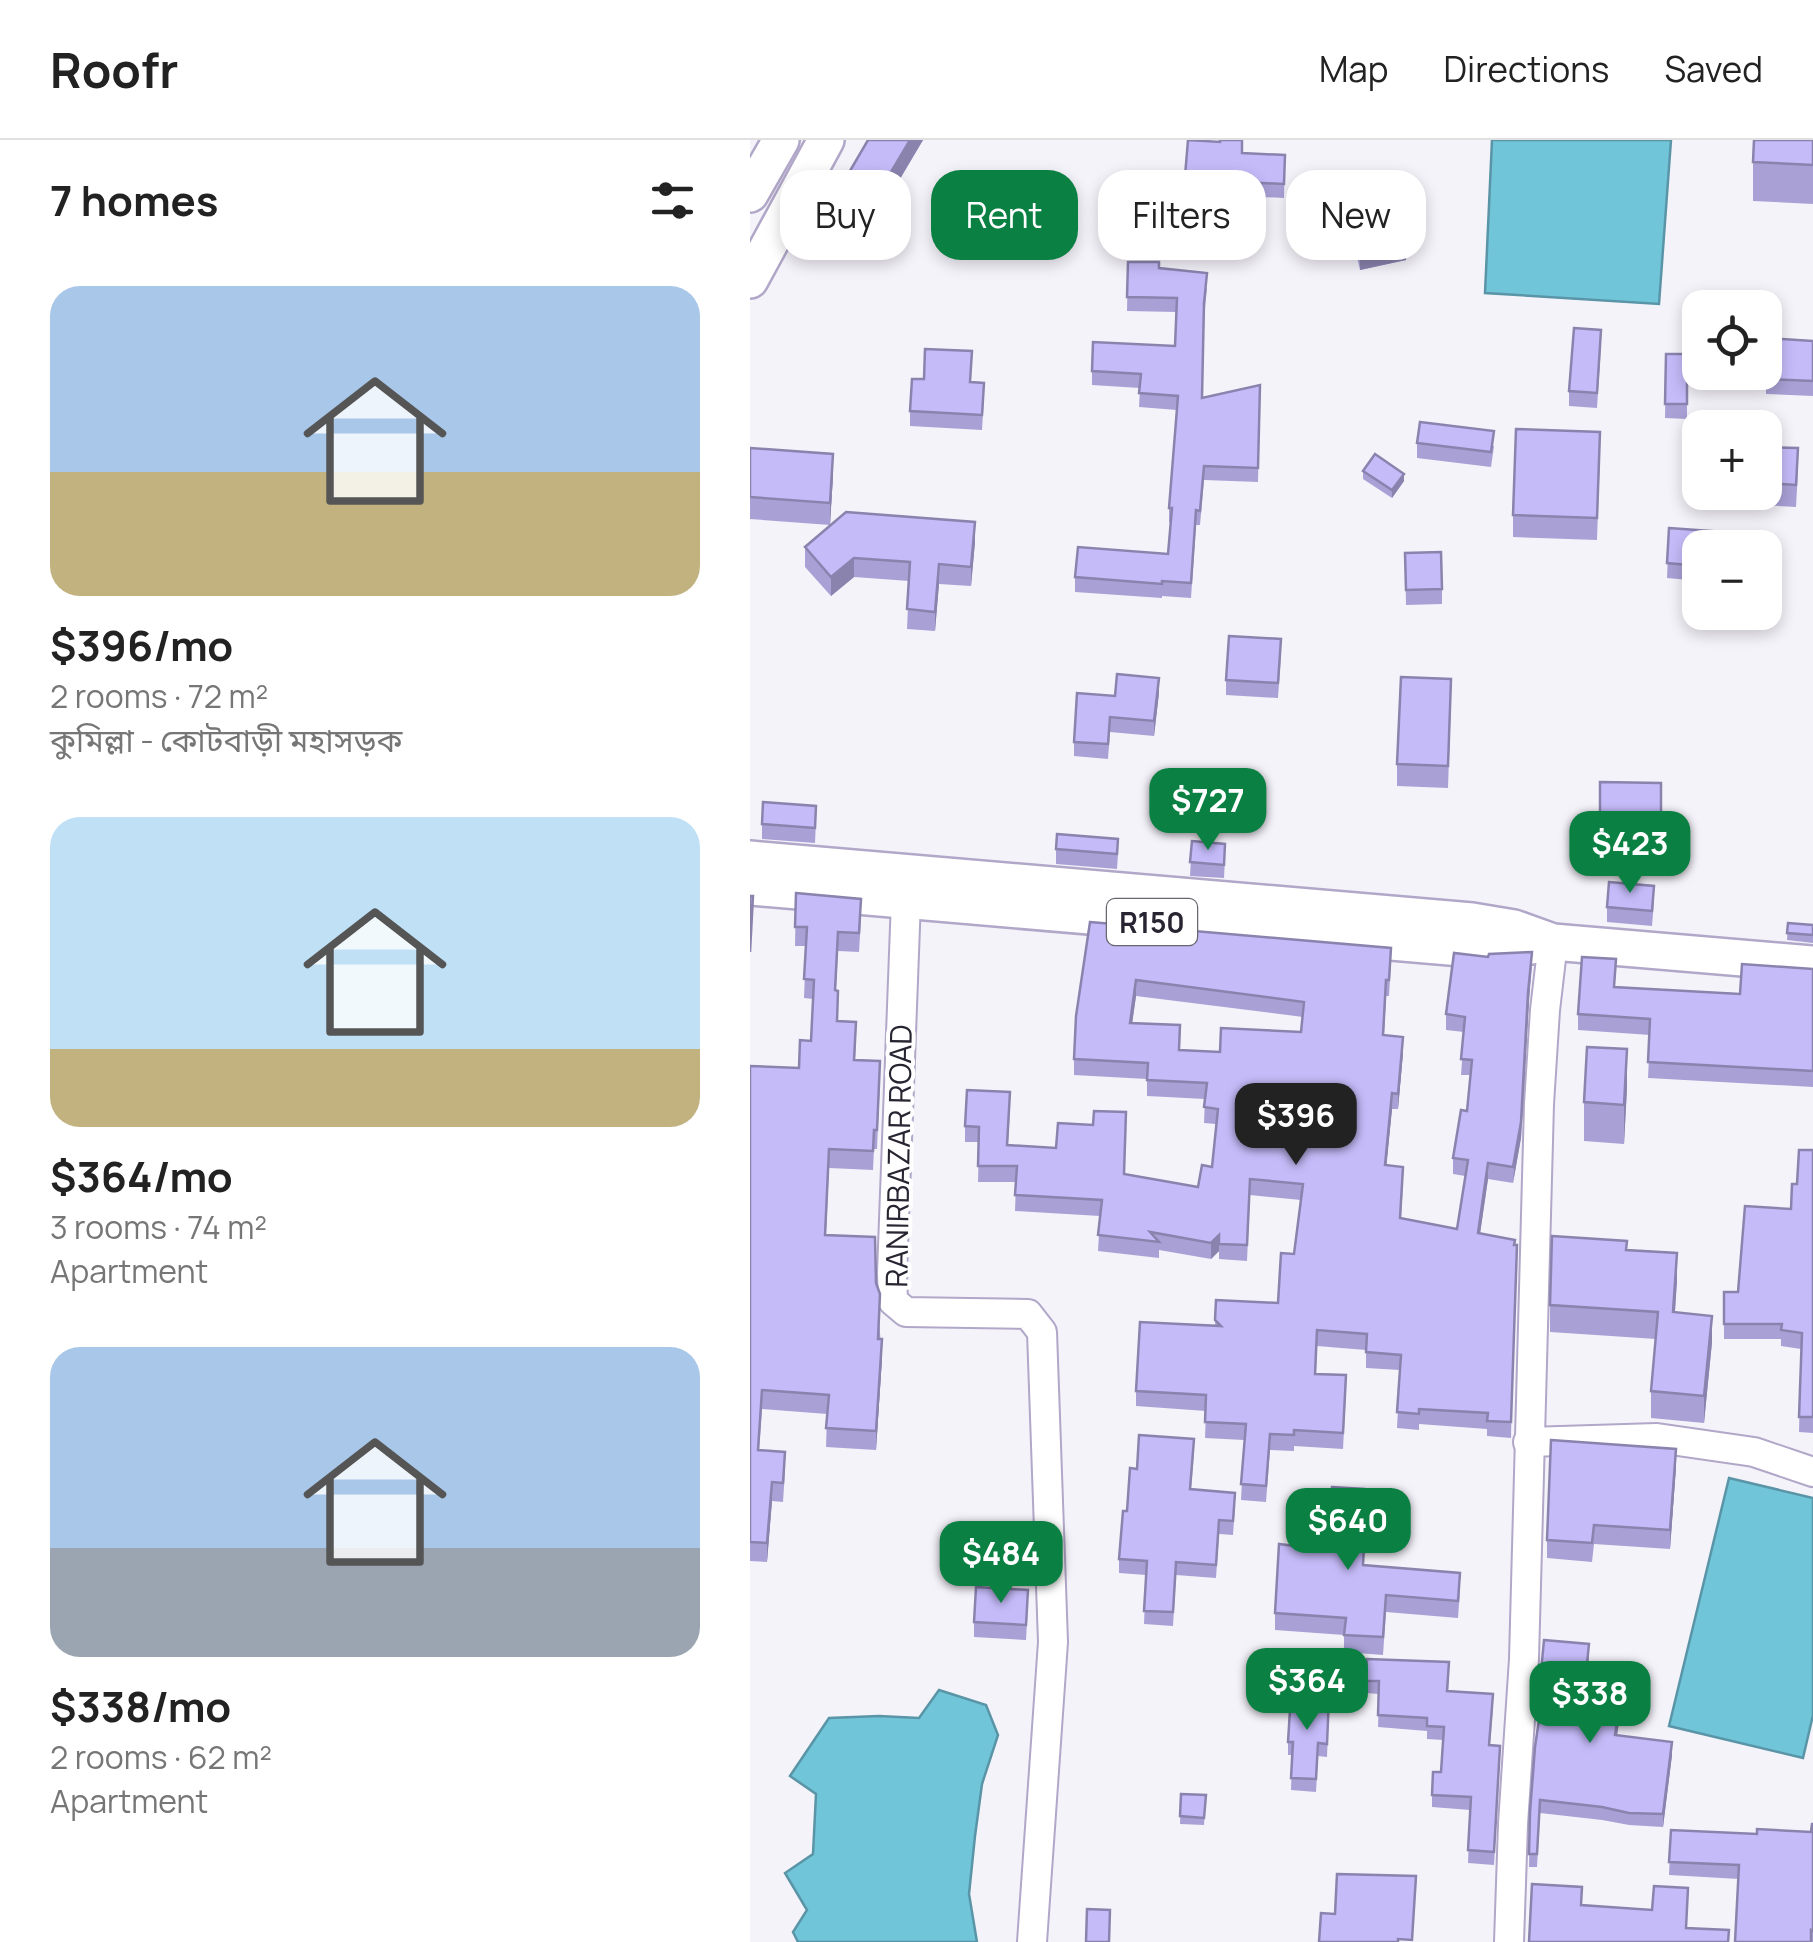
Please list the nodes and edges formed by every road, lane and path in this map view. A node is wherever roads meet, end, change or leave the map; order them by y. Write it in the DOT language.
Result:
graph roads {
  1 [pos="781,140"];
  2 [pos="826,140"];
  3 [pos="810,170"];
  4 [pos="753,187"];
  5 [pos="780,197"];
  6 [pos="780,226"];
  7 [pos="750,280"];
  8 [pos="750,859"];
  9 [pos="750,887"];
  10 [pos="962,891"];
  11 [pos="906,900"];
  12 [pos="1553,942"];
  13 [pos="1813,964"];
  14 [pos="1528,1442"];
  15 [pos="1813,1472"];
  16 [pos="1032,1942"];
  17 [pos="1508,1942"];
  1 -- 4 [label="main road"];
  2 -- 3 [label="main road"];
  4 -- 5 [label="main road"];
  6 -- 7 [label="main road"];
  8 -- 10 [label="main road, R150"];
  9 -- 11 [label="main road, R150"];
  10 -- 11 [label="main road, R150"];
  10 -- 12 [label="main road, R150"];
  11 -- 16 [label="street, RANIRBAZAR ROAD"];
  12 -- 13 [label="main road, R150"];
  12 -- 14 [label="street"];
  14 -- 15 [label="street"];
  14 -- 17 [label="street"];
}
